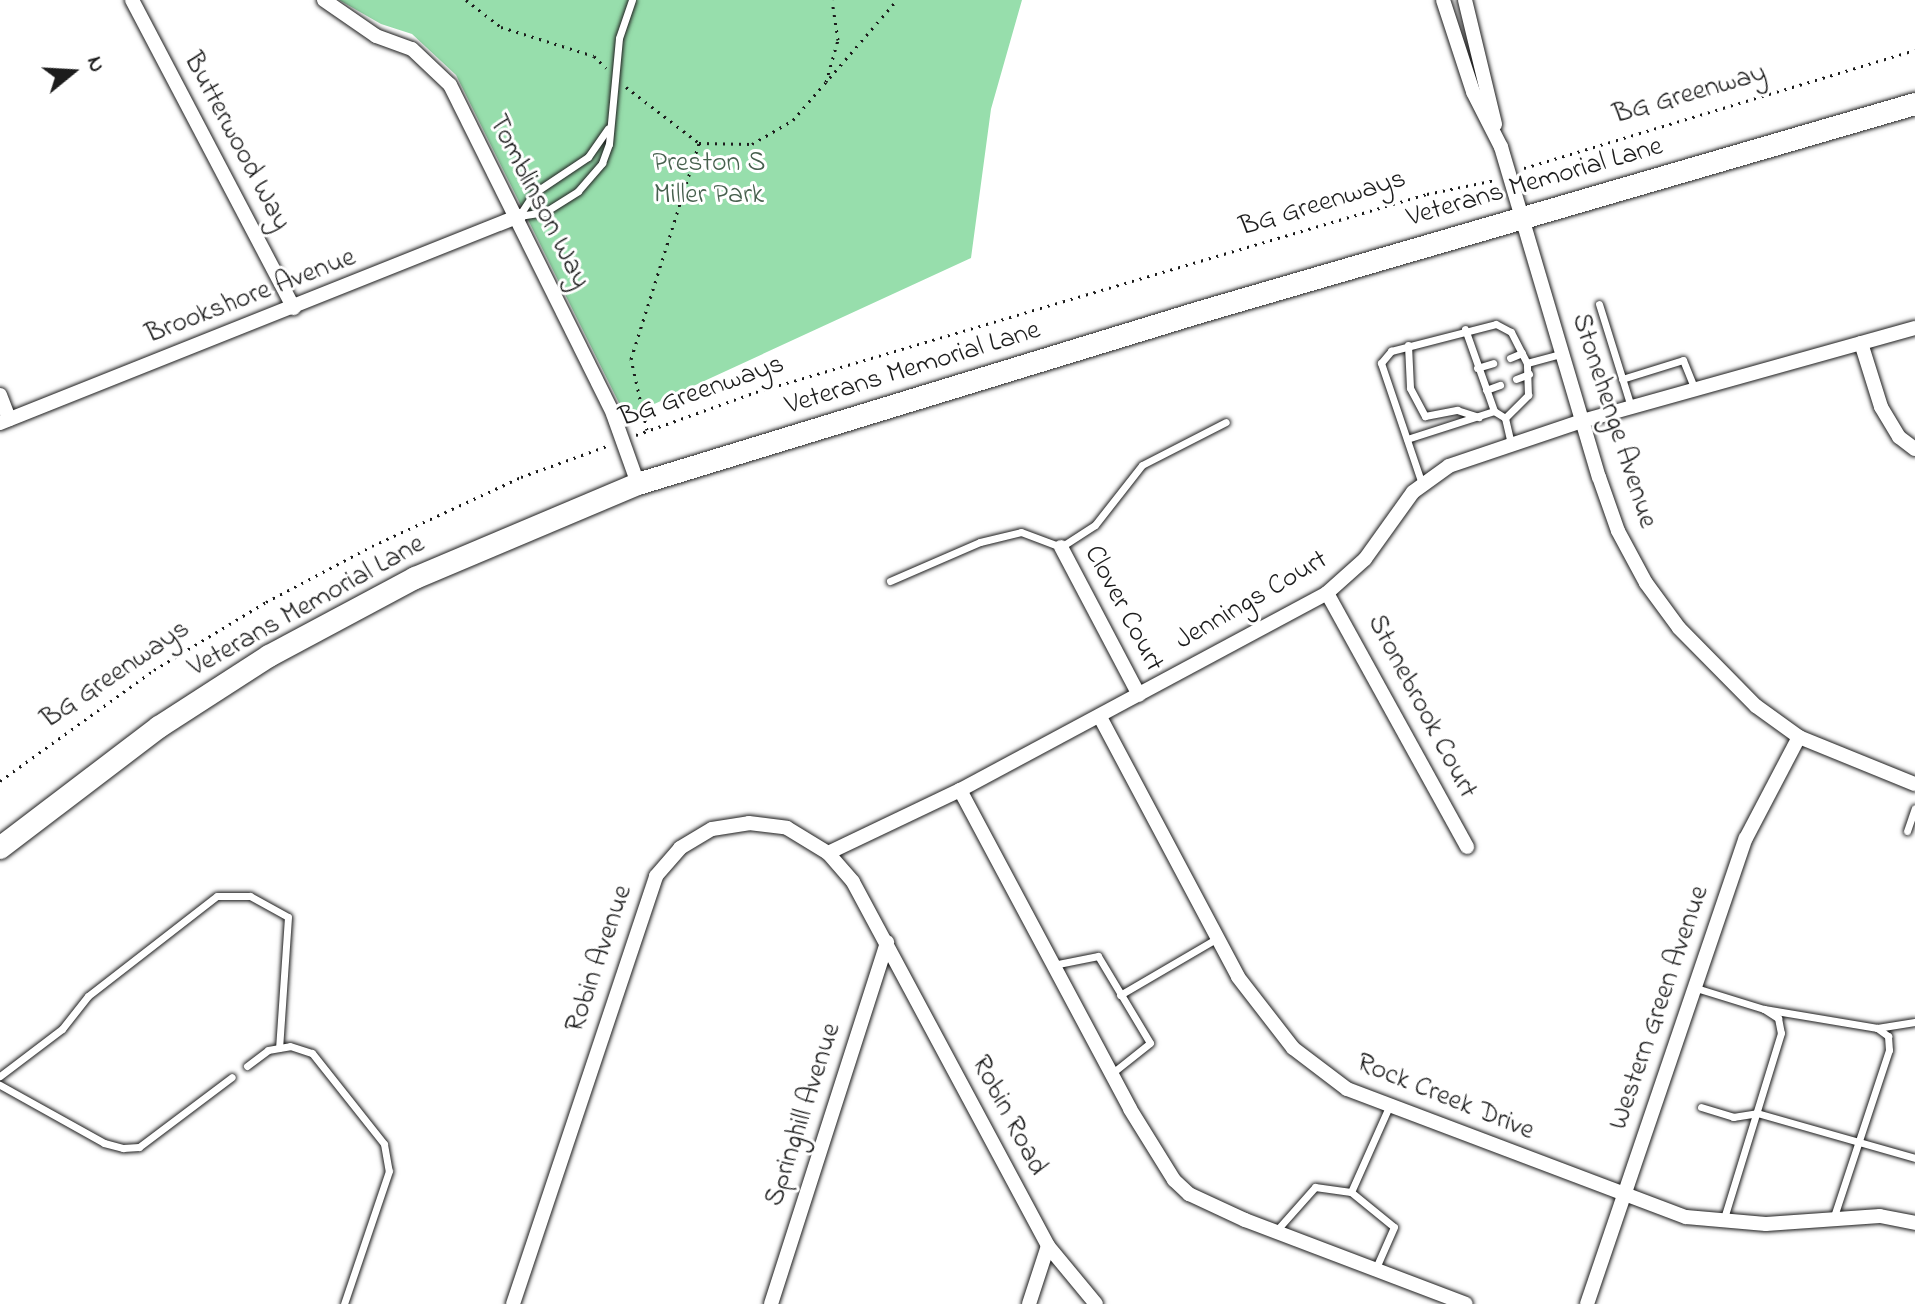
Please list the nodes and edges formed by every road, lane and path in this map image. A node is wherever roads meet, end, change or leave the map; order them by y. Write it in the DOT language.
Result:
graph roads {
  1 [pos="132,0"];
  2 [pos="324,0"];
  3 [pos="466,0"];
  4 [pos="632,0"];
  5 [pos="832,0"];
  6 [pos="897,0"];
  7 [pos="1443,0"];
  8 [pos="1465,0"];
  9 [pos="1915,50"];
  10 [pos="614,75"];
  11 [pos="823,86"];
  12 [pos="1915,104"];
  13 [pos="608,128"];
  14 [pos="699,143"];
  15 [pos="1501,147"];
  16 [pos="1509,175"];
  17 [pos="1479,185"];
  18 [pos="519,216"];
  19 [pos="1522,218"];
  20 [pos="1599,304"];
  21 [pos="294,308"];
  22 [pos="1915,328"];
  23 [pos="1465,329"];
  24 [pos="1861,343"];
  25 [pos="1408,345"];
  26 [pos="1522,353"];
  27 [pos="1563,354"];
  28 [pos="1510,358"];
  29 [pos="1493,363"];
  30 [pos="1527,363"];
  31 [pos="1477,368"];
  32 [pos="1529,374"];
  33 [pos="1516,379"];
  34 [pos="1622,379"];
  35 [pos="1500,385"];
  36 [pos="1695,389"];
  37 [pos="1486,390"];
  38 [pos="0,395"];
  39 [pos="1631,407"];
  40 [pos="1494,411"];
  41 [pos="1479,417"];
  42 [pos="1505,418"];
  43 [pos="5,421"];
  44 [pos="1582,421"];
  45 [pos="1226,422"];
  46 [pos="647,431"];
  47 [pos="624,439"];
  48 [pos="1407,439"];
  49 [pos="1511,443"];
  50 [pos="1915,449"];
  51 [pos="638,484"];
  52 [pos="1422,484"];
  53 [pos="1061,547"];
  54 [pos="890,581"];
  55 [pos="1327,593"];
  56 [pos="1139,695"];
  57 [pos="1100,717"];
  58 [pos="1799,737"];
  59 [pos="0,781"];
  60 [pos="1915,784"];
  61 [pos="960,790"];
  62 [pos="1915,808"];
  63 [pos="1907,831"];
  64 [pos="1467,847"];
  65 [pos="0,848"];
  66 [pos="828,853"];
  67 [pos="1216,939"];
  68 [pos="887,942"];
  69 [pos="1053,965"];
  70 [pos="1695,987"];
  71 [pos="1120,995"];
  72 [pos="1764,1009"];
  73 [pos="1915,1022"];
  74 [pos="1877,1028"];
  75 [pos="279,1048"];
  76 [pos="247,1066"];
  77 [pos="1111,1074"];
  78 [pos="0,1076"];
  79 [pos="232,1077"];
  80 [pos="0,1085"];
  81 [pos="1701,1107"];
  82 [pos="1388,1109"];
  83 [pos="1757,1113"];
  84 [pos="1858,1138"];
  85 [pos="1915,1158"];
  86 [pos="1351,1192"];
  87 [pos="1623,1196"];
  88 [pos="1834,1216"];
  89 [pos="1723,1223"];
  90 [pos="1915,1223"];
  91 [pos="1274,1232"];
  92 [pos="1048,1246"];
  93 [pos="1375,1270"];
  94 [pos="344,1304"];
  95 [pos="513,1304"];
  96 [pos="771,1304"];
  97 [pos="1029,1304"];
  98 [pos="1096,1304"];
  99 [pos="1466,1304"];
  100 [pos="1587,1304"];
  1 -- 21 [label="street, Butterwood Way"];
  2 -- 18 [label="street, Tomblinson Way"];
  3 -- 10 [label="path"];
  4 -- 10 [label="lane"];
  5 -- 11 [label="path"];
  6 -- 11 [label="path"];
  7 -- 15 [label="street"];
  8 -- 15 [label="street"];
  9 -- 16 [label="path, BG Greenway"];
  10 -- 13 [label="lane"];
  10 -- 14 [label="path"];
  11 -- 14 [label="path"];
  12 -- 19 [label="main road, Veterans Memorial Lane"];
  13 -- 18 [label="lane"];
  13 -- 18 [label="lane"];
  14 -- 46 [label="path"];
  15 -- 16 [label="street, Stonehenge Avenue"];
  16 -- 17 [label="path, BG Greenway"];
  16 -- 19 [label="street, Stonehenge Avenue"];
  17 -- 46 [label="path, BG Greenways"];
  18 -- 21 [label="street, Brookshore Avenue"];
  18 -- 47 [label="street, Tomblinson Way"];
  19 -- 27 [label="street, Stonehenge Avenue"];
  19 -- 51 [label="main road, Veterans Memorial Lane"];
  20 -- 34 [label="lane"];
  21 -- 43 [label="street, Brookshore Avenue"];
  22 -- 24 [label="street, Jennings Court"];
  23 -- 25 [label="lane"];
  23 -- 26 [label="lane"];
  23 -- 31 [label="lane"];
  24 -- 36 [label="street, Jennings Court"];
  24 -- 50 [label="street"];
  25 -- 41 [label="lane"];
  25 -- 48 [label="lane"];
  26 -- 28 [label="lane"];
  26 -- 30 [label="lane"];
  27 -- 30 [label="lane"];
  27 -- 44 [label="street, Stonehenge Avenue"];
  29 -- 31 [label="lane"];
  30 -- 32 [label="lane"];
  31 -- 37 [label="lane"];
  32 -- 33 [label="lane"];
  32 -- 42 [label="lane"];
  34 -- 36 [label="lane"];
  34 -- 39 [label="lane"];
  35 -- 37 [label="lane"];
  36 -- 39 [label="street, Jennings Court"];
  37 -- 40 [label="lane"];
  38 -- 43 [label="street"];
  39 -- 44 [label="street, Jennings Court"];
  40 -- 41 [label="lane"];
  40 -- 42 [label="lane"];
  41 -- 48 [label="lane"];
  42 -- 49 [label="lane"];
  44 -- 49 [label="street, Jennings Court"];
  44 -- 58 [label="street, Stonehenge Avenue"];
  45 -- 53 [label="lane"];
  46 -- 47 [label="path, BG Greenways"];
  47 -- 51 [label="street, Tomblinson Way"];
  47 -- 59 [label="path, BG Greenways"];
  48 -- 52 [label="lane"];
  49 -- 52 [label="street, Jennings Court"];
  51 -- 65 [label="main road, Veterans Memorial Lane"];
  52 -- 55 [label="street, Jennings Court"];
  53 -- 54 [label="lane"];
  53 -- 56 [label="street, Clover Court"];
  55 -- 56 [label="street, Jennings Court"];
  55 -- 64 [label="street, Stonebrook Court"];
  56 -- 57 [label="street, Jennings Court"];
  57 -- 61 [label="street, Jennings Court"];
  57 -- 67 [label="street, Rock Creek Drive"];
  58 -- 60 [label="street, Stonehenge Avenue"];
  58 -- 70 [label="street, Western Green Avenue"];
  61 -- 66 [label="street, Jennings Court"];
  61 -- 69 [label="street"];
  62 -- 63 [label="lane"];
  66 -- 68 [label="street, Robin Avenue"];
  66 -- 95 [label="street, Robin Avenue"];
  67 -- 71 [label="lane"];
  67 -- 82 [label="street, Rock Creek Drive"];
  68 -- 92 [label="street, Robin Road"];
  68 -- 96 [label="street, Springhill Avenue"];
  69 -- 71 [label="lane"];
  69 -- 77 [label="street"];
  70 -- 72 [label="lane"];
  70 -- 87 [label="street, Western Green Avenue"];
  71 -- 77 [label="lane"];
  72 -- 74 [label="lane"];
  72 -- 83 [label="lane"];
  73 -- 74 [label="lane"];
  74 -- 84 [label="lane"];
  75 -- 76 [label="lane"];
  75 -- 78 [label="lane"];
  75 -- 94 [label="lane"];
  77 -- 91 [label="street"];
  79 -- 80 [label="lane"];
  81 -- 83 [label="lane"];
  82 -- 86 [label="lane"];
  82 -- 87 [label="street, Rock Creek Drive"];
  83 -- 84 [label="lane"];
  83 -- 89 [label="lane"];
  84 -- 85 [label="lane"];
  84 -- 88 [label="lane"];
  86 -- 91 [label="lane"];
  86 -- 93 [label="lane"];
  87 -- 89 [label="street, Rock Creek Drive"];
  87 -- 100 [label="street, Western Green Avenue"];
  88 -- 89 [label="street, Rock Creek Drive"];
  88 -- 90 [label="street, Rock Creek Drive"];
  91 -- 93 [label="street"];
  92 -- 97 [label="street"];
  92 -- 98 [label="street, Robin Road"];
  93 -- 99 [label="street"];
}
